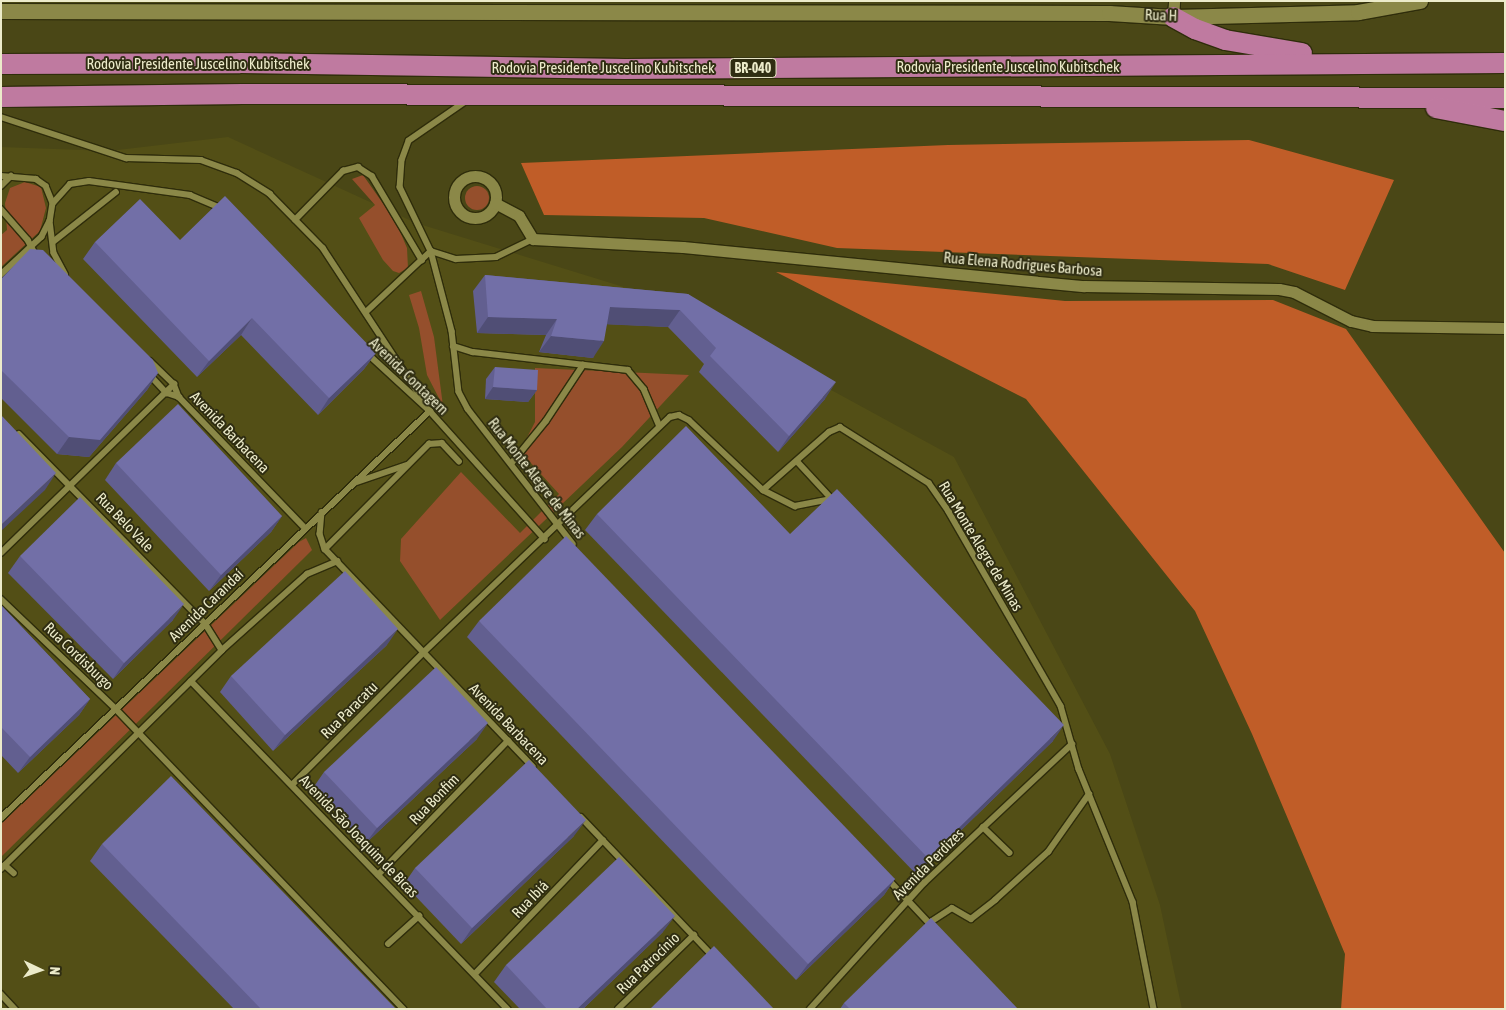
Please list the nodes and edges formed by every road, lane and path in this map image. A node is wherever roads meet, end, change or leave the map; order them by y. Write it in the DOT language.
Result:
graph roads {
  1 [pos="1420,1"];
  2 [pos="1173,9"];
  3 [pos="1,11"];
  4 [pos="1,64"];
  5 [pos="1388,64"];
  6 [pos="1505,64"];
  7 [pos="475,96"];
  8 [pos="1,97"];
  9 [pos="1505,98"];
  10 [pos="1391,99"];
  11 [pos="1,117"];
  12 [pos="1505,121"];
  13 [pos="1,176"];
  14 [pos="11,176"];
  15 [pos="1,186"];
  16 [pos="116,192"];
  17 [pos="53,203"];
  18 [pos="495,203"];
  19 [pos="1,210"];
  20 [pos="226,211"];
  21 [pos="3,217"];
  22 [pos="295,220"];
  23 [pos="50,221"];
  24 [pos="533,239"];
  25 [pos="53,242"];
  26 [pos="31,246"];
  27 [pos="431,251"];
  28 [pos="422,260"];
  29 [pos="42,264"];
  30 [pos="1,276"];
  31 [pos="68,278"];
  32 [pos="366,312"];
  33 [pos="1505,328"];
  34 [pos="360,345"];
  35 [pos="453,346"];
  36 [pos="147,358"];
  37 [pos="139,365"];
  38 [pos="583,365"];
  39 [pos="174,384"];
  40 [pos="167,392"];
  41 [pos="178,397"];
  42 [pos="430,411"];
  43 [pos="659,425"];
  44 [pos="16,431"];
  45 [pos="459,461"];
  46 [pos="797,461"];
  47 [pos="409,464"];
  48 [pos="511,464"];
  49 [pos="352,484"];
  50 [pos="73,486"];
  51 [pos="763,490"];
  52 [pos="831,499"];
  53 [pos="838,506"];
  54 [pos="322,512"];
  55 [pos="556,524"];
  56 [pos="305,528"];
  57 [pos="545,539"];
  58 [pos="325,549"];
  59 [pos="579,551"];
  60 [pos="1,553"];
  61 [pos="337,561"];
  62 [pos="1,599"];
  63 [pos="205,623"];
  64 [pos="222,650"];
  65 [pos="424,652"];
  66 [pos="191,681"];
  67 [pos="115,708"];
  68 [pos="1057,724"];
  69 [pos="138,733"];
  70 [pos="508,741"];
  71 [pos="1071,741"];
  72 [pos="542,776"];
  73 [pos="292,785"];
  74 [pos="1089,794"];
  75 [pos="576,812"];
  76 [pos="1,818"];
  77 [pos="983,827"];
  78 [pos="603,840"];
  79 [pos="1010,853"];
  80 [pos="3,867"];
  81 [pos="14,872"];
  82 [pos="378,874"];
  83 [pos="884,875"];
  84 [pos="908,901"];
  85 [pos="419,916"];
  86 [pos="929,923"];
  87 [pos="936,930"];
  88 [pos="694,936"];
  89 [pos="388,944"];
  90 [pos="720,962"];
  91 [pos="475,974"];
  92 [pos="1,994"];
  93 [pos="15,1009"];
  94 [pos="404,1009"];
  95 [pos="508,1009"];
  96 [pos="618,1009"];
  97 [pos="810,1009"];
  98 [pos="1154,1009"];
  1 -- 2 [label="main road, Rua H"];
  2 -- 3 [label="main road, Rua H"];
  2 -- 5 [label="highway"];
  4 -- 5 [label="highway, Rodovia Presidente Juscelino Kubitschek / BR-040"];
  5 -- 6 [label="highway, Rodovia Presidente Juscelino Kubitschek / BR-040"];
  7 -- 8 [label="highway, Rodovia Presidente Juscelino Kubitschek / BR-040"];
  7 -- 10 [label="highway, Rodovia Presidente Juscelino Kubitschek / BR-040"];
  7 -- 27 [label="lane"];
  9 -- 10 [label="highway, Rodovia Presidente Juscelino Kubitschek / BR-040"];
  10 -- 12 [label="highway"];
  11 -- 22 [label="lane"];
  13 -- 14 [label="lane"];
  14 -- 15 [label="lane"];
  14 -- 17 [label="lane"];
  16 -- 25 [label="lane"];
  17 -- 20 [label="lane"];
  17 -- 23 [label="lane"];
  18 -- 24 [label="street"];
  19 -- 21 [label="lane"];
  21 -- 26 [label="lane"];
  22 -- 28 [label="lane"];
  22 -- 32 [label="lane"];
  23 -- 25 [label="lane"];
  23 -- 26 [label="lane"];
  24 -- 27 [label="lane, Rua Elena Rodrigues Barbosa"];
  24 -- 33 [label="street, Rua Elena Rodrigues Barbosa"];
  25 -- 31 [label="lane"];
  26 -- 29 [label="lane"];
  26 -- 30 [label="lane"];
  27 -- 28 [label="lane"];
  27 -- 35 [label="lane, Rua Monte Alegre de Minas"];
  28 -- 32 [label="lane"];
  32 -- 42 [label="lane"];
  34 -- 42 [label="lane, Avenida Contagem"];
  35 -- 38 [label="lane"];
  35 -- 48 [label="lane, Rua Monte Alegre de Minas"];
  36 -- 39 [label="lane, Avenida Barbacena"];
  37 -- 40 [label="lane, Avenida Barbacena"];
  38 -- 43 [label="lane"];
  38 -- 48 [label="lane"];
  39 -- 40 [label="lane"];
  39 -- 41 [label="lane, Avenida Barbacena"];
  40 -- 41 [label="lane, Avenida Barbacena"];
  40 -- 50 [label="lane"];
  41 -- 56 [label="lane, Avenida Barbacena"];
  42 -- 49 [label="lane, Avenida Carandaí"];
  42 -- 57 [label="lane, Avenida Contagem"];
  43 -- 51 [label="lane"];
  43 -- 55 [label="lane"];
  44 -- 50 [label="lane, Rua Belo Vale"];
  45 -- 47 [label="lane"];
  46 -- 51 [label="lane"];
  46 -- 52 [label="lane"];
  46 -- 71 [label="lane, Rua Monte Alegre de Minas"];
  47 -- 49 [label="lane"];
  47 -- 58 [label="lane"];
  48 -- 55 [label="lane, Rua Monte Alegre de Minas"];
  49 -- 54 [label="lane, Avenida Carandaí"];
  50 -- 60 [label="lane"];
  50 -- 63 [label="lane, Rua Belo Vale"];
  51 -- 52 [label="lane"];
  52 -- 53 [label="lane"];
  54 -- 56 [label="lane, Avenida Carandaí"];
  54 -- 58 [label="lane"];
  55 -- 57 [label="lane"];
  55 -- 59 [label="lane, Rua Monte Alegre de Minas"];
  56 -- 63 [label="lane, Avenida Carandaí"];
  57 -- 65 [label="lane, Rua Paracatu"];
  58 -- 61 [label="lane, Avenida Barbacena"];
  61 -- 64 [label="lane"];
  61 -- 65 [label="lane, Avenida Barbacena"];
  62 -- 67 [label="lane, Rua Cordisburgo"];
  63 -- 64 [label="lane, Rua Belo Vale"];
  63 -- 67 [label="lane, Avenida Carandaí"];
  64 -- 66 [label="lane"];
  65 -- 70 [label="lane, Avenida Barbacena"];
  65 -- 73 [label="lane, Rua Paracatu"];
  66 -- 69 [label="lane"];
  66 -- 73 [label="lane, Avenida São Joaquim de Bicas"];
  67 -- 69 [label="lane, Rua Cordisburgo"];
  67 -- 76 [label="lane, Avenida Carandaí"];
  68 -- 71 [label="lane, Rua Monte Alegre de Minas"];
  69 -- 80 [label="lane"];
  69 -- 94 [label="lane"];
  70 -- 72 [label="lane, Avenida Barbacena"];
  70 -- 82 [label="lane, Rua Bonfim"];
  71 -- 74 [label="lane, Rua Monte Alegre de Minas"];
  71 -- 77 [label="lane, Avenida Perdizes"];
  73 -- 82 [label="lane, Avenida São Joaquim de Bicas"];
  74 -- 86 [label="lane"];
  74 -- 98 [label="lane, Rua Monte Alegre de Minas"];
  75 -- 78 [label="lane"];
  77 -- 79 [label="lane"];
  77 -- 84 [label="lane, Avenida Perdizes"];
  78 -- 88 [label="lane"];
  78 -- 91 [label="lane, Rua Ibiá"];
  80 -- 81 [label="lane"];
  82 -- 85 [label="lane, Avenida São Joaquim de Bicas"];
  83 -- 84 [label="lane"];
  84 -- 86 [label="lane"];
  84 -- 97 [label="lane, Avenida Perdizes"];
  85 -- 89 [label="lane"];
  85 -- 91 [label="lane, Avenida São Joaquim de Bicas"];
  86 -- 87 [label="lane"];
  88 -- 90 [label="lane"];
  88 -- 96 [label="lane, Rua Patrocínio"];
  91 -- 95 [label="lane, Avenida São Joaquim de Bicas"];
  92 -- 93 [label="lane"];
}
